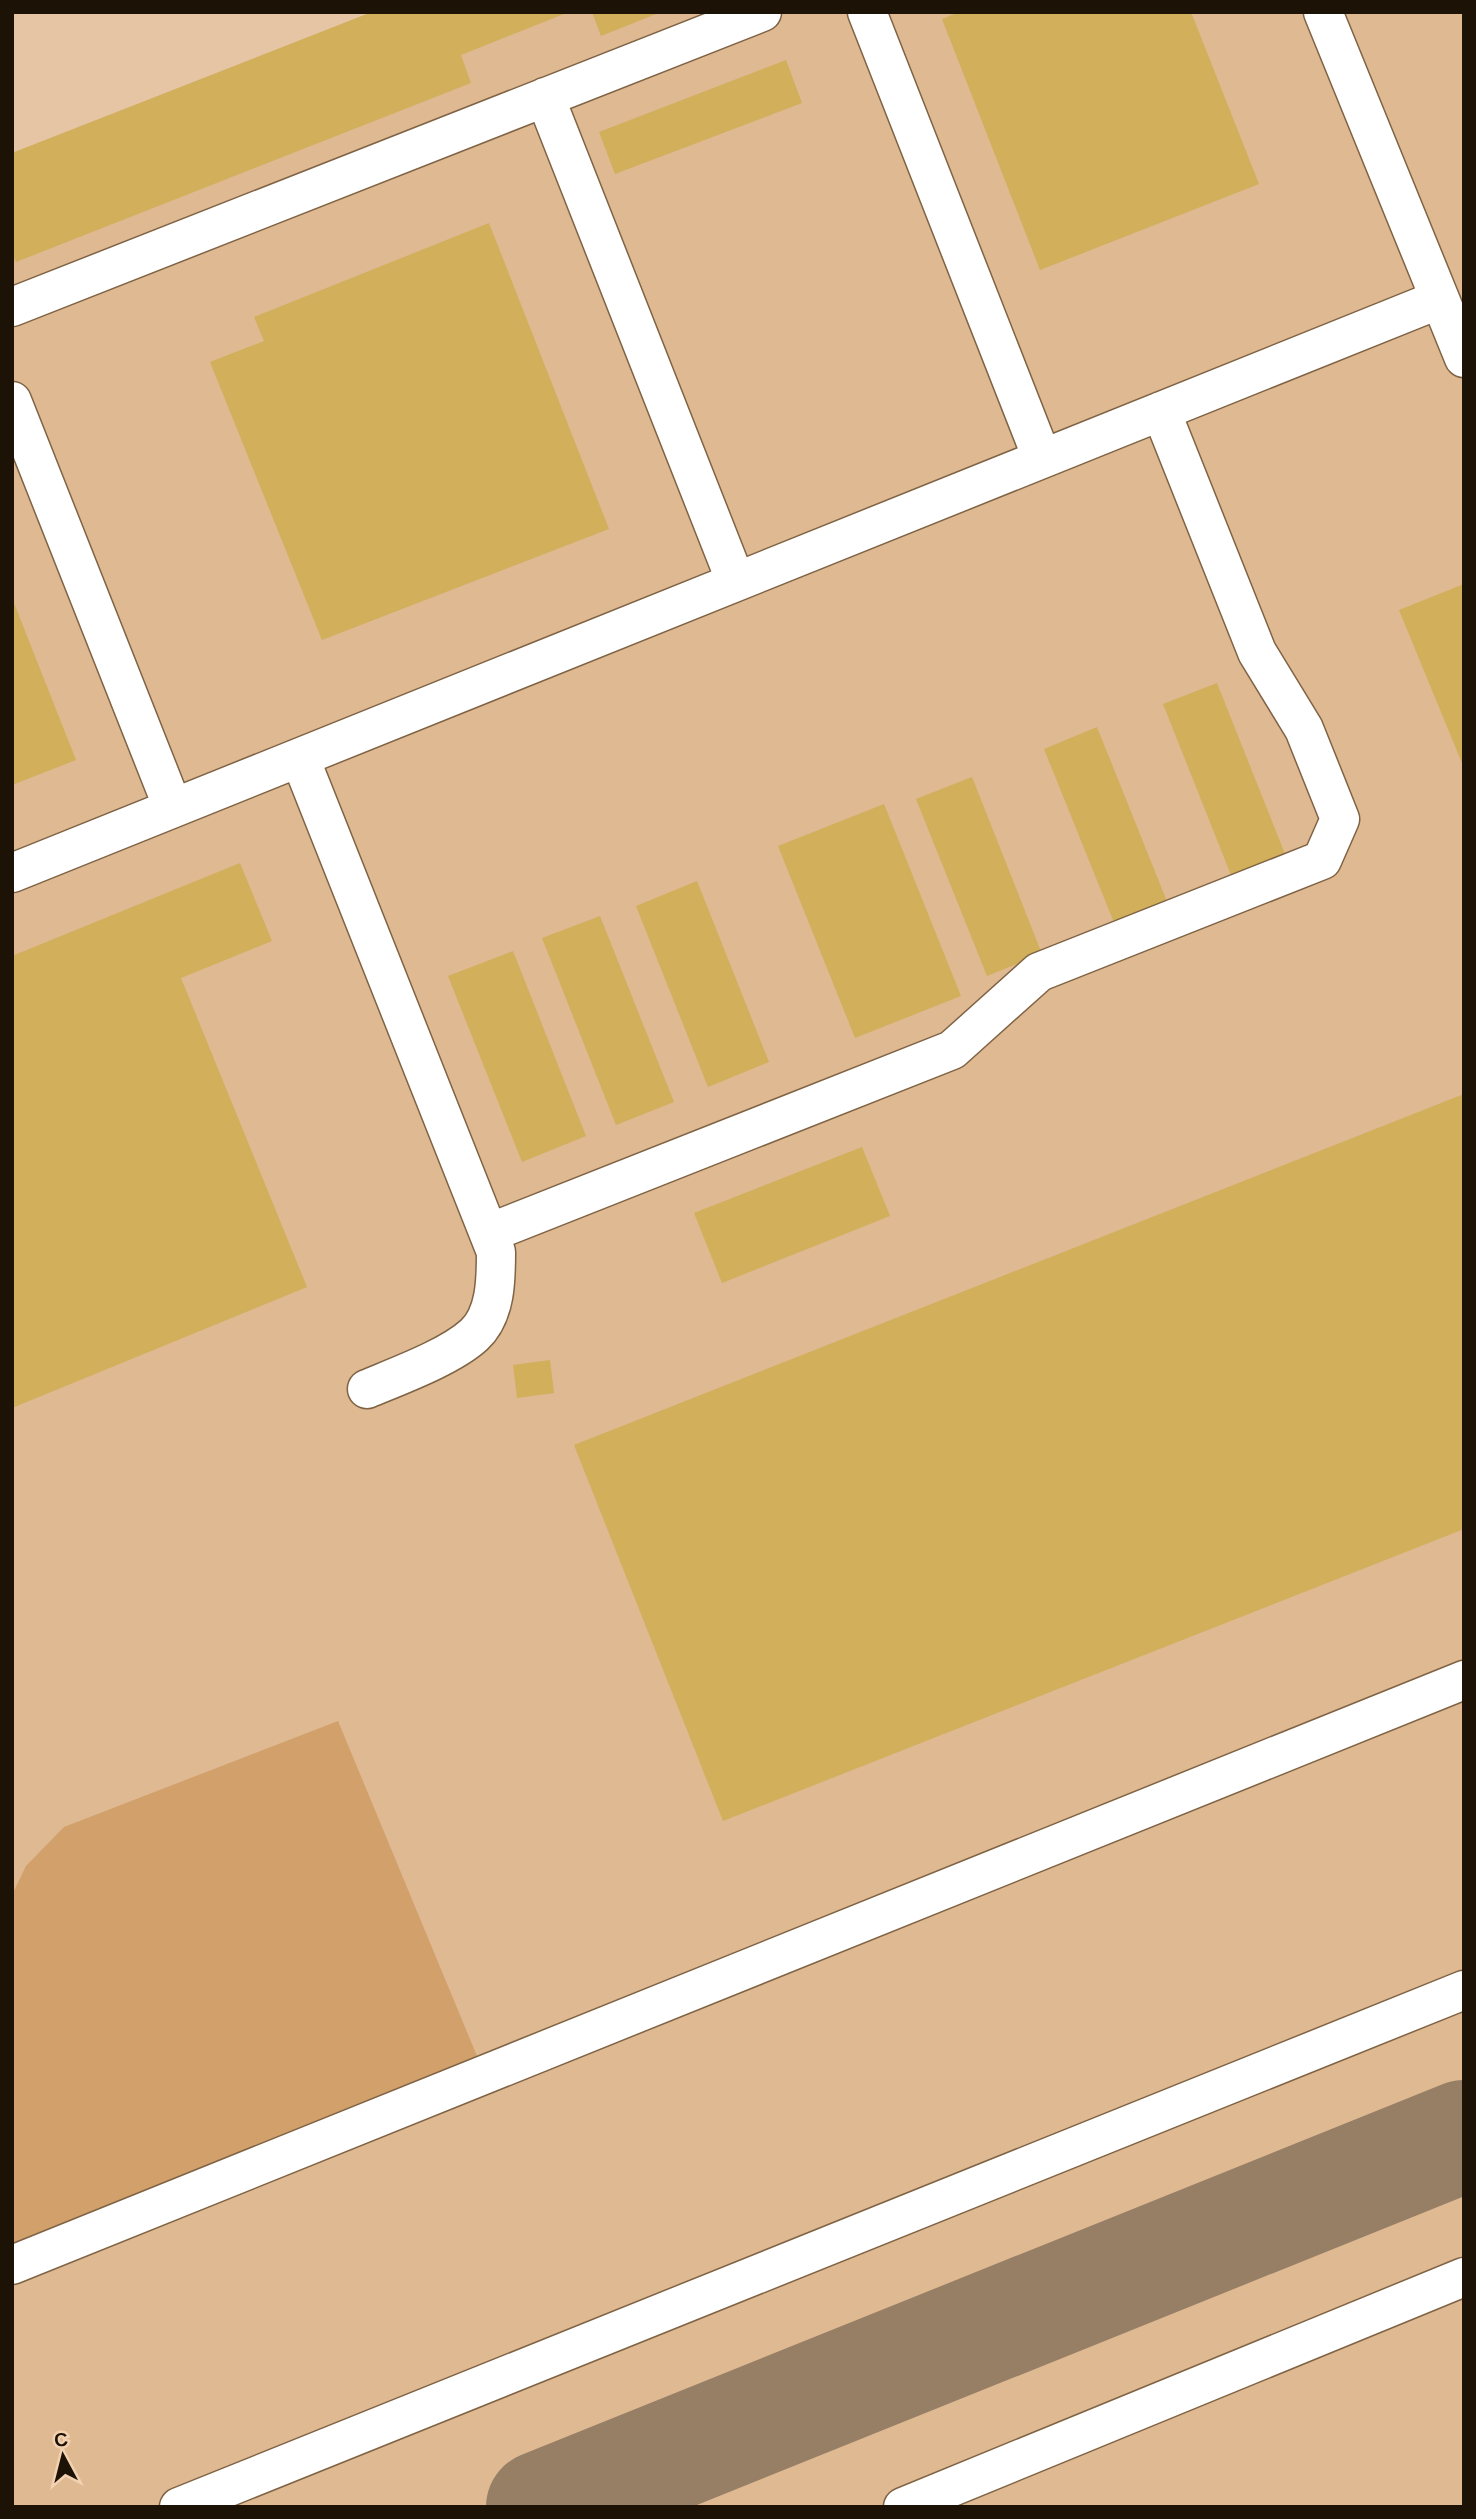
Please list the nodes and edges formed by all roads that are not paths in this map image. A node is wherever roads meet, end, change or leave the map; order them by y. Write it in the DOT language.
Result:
graph roads {
  1 [pos="762,12"];
  2 [pos="867,12"];
  3 [pos="1323,12"];
  4 [pos="545,97"];
  5 [pos="1440,299"];
  6 [pos="12,307"];
  7 [pos="1464,358"];
  8 [pos="12,401"];
  9 [pos="1161,411"];
  10 [pos="1042,458"];
  11 [pos="736,582"];
  12 [pos="300,758"];
  13 [pos="173,808"];
  14 [pos="12,873"];
  15 [pos="489,1233"];
  16 [pos="367,1389"];
  17 [pos="1464,1679"];
  18 [pos="1464,1990"];
  19 [pos="12,2265"];
  20 [pos="1464,2277"];
  21 [pos="179,2507"];
  22 [pos="902,2507"];
  1 -- 4 [label="lane"];
  2 -- 10 [label="lane"];
  3 -- 5 [label="lane"];
  4 -- 6 [label="lane"];
  4 -- 11 [label="lane"];
  5 -- 7 [label="lane"];
  5 -- 9 [label="lane"];
  8 -- 13 [label="lane"];
  9 -- 10 [label="lane"];
  9 -- 15 [label="lane"];
  10 -- 11 [label="lane"];
  11 -- 12 [label="lane"];
  12 -- 13 [label="lane"];
  12 -- 15 [label="lane"];
  13 -- 14 [label="lane"];
  15 -- 16 [label="lane"];
  17 -- 19 [label="lane"];
  18 -- 21 [label="lane"];
  20 -- 22 [label="lane"];
}
